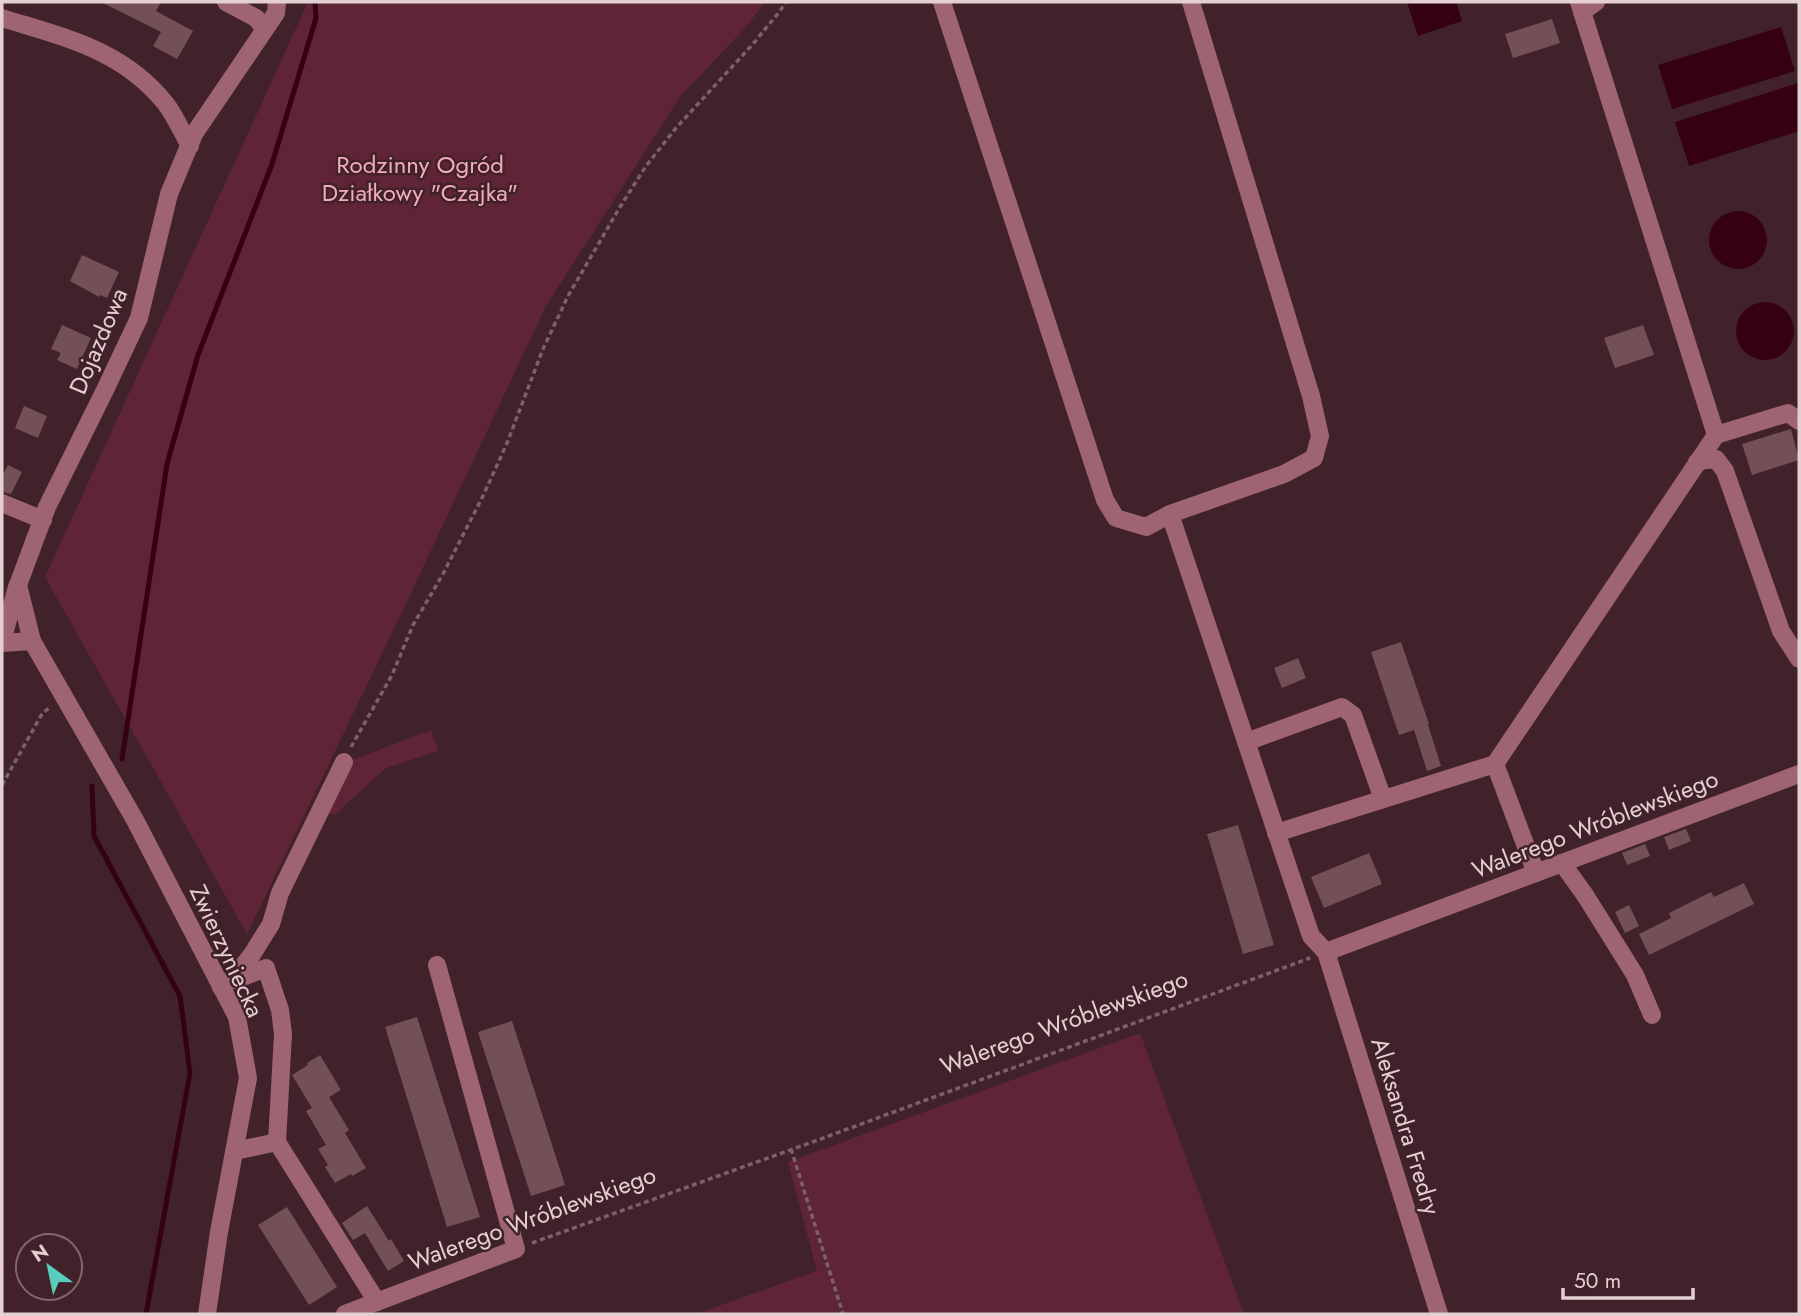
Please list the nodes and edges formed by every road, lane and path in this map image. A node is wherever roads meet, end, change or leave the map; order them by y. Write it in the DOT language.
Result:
graph roads {
  1 [pos="226,2"];
  2 [pos="277,2"];
  3 [pos="786,2"];
  4 [pos="942,2"];
  5 [pos="1191,2"];
  6 [pos="1585,5"];
  7 [pos="2,18"];
  8 [pos="265,29"];
  9 [pos="190,146"];
  10 [pos="1799,421"];
  11 [pos="1716,435"];
  12 [pos="1697,463"];
  13 [pos="2,503"];
  14 [pos="1170,514"];
  15 [pos="43,520"];
  16 [pos="18,585"];
  17 [pos="32,641"];
  18 [pos="2,642"];
  19 [pos="1799,659"];
  20 [pos="64,697"];
  21 [pos="1246,742"];
  22 [pos="344,762"];
  23 [pos="1495,764"];
  24 [pos="1799,774"];
  25 [pos="2,785"];
  26 [pos="1383,799"];
  27 [pos="1276,833"];
  28 [pos="1562,863"];
  29 [pos="1536,873"];
  30 [pos="1326,951"];
  31 [pos="437,965"];
  32 [pos="222,987"];
  33 [pos="1652,1015"];
  34 [pos="277,1142"];
  35 [pos="791,1149"];
  36 [pos="235,1151"];
  37 [pos="516,1249"];
  38 [pos="377,1302"];
  39 [pos="207,1314"];
  40 [pos="345,1314"];
  41 [pos="844,1314"];
  42 [pos="1439,1314"];
  1 -- 8 [label="street"];
  2 -- 8 [label="street, Dojazdowa"];
  3 -- 22 [label="path"];
  4 -- 14 [label="street"];
  5 -- 14 [label="street"];
  6 -- 11 [label="street"];
  7 -- 9 [label="street"];
  8 -- 9 [label="street, Dojazdowa"];
  9 -- 15 [label="street, Dojazdowa"];
  10 -- 11 [label="street"];
  11 -- 12 [label="street"];
  12 -- 19 [label="street"];
  12 -- 23 [label="street"];
  13 -- 15 [label="street"];
  14 -- 21 [label="street, Aleksandra Fredry"];
  15 -- 16 [label="street, Dojazdowa"];
  16 -- 17 [label="street"];
  16 -- 18 [label="street, Dojazdowa"];
  17 -- 18 [label="street"];
  17 -- 20 [label="street, Zwierzyniecka"];
  20 -- 25 [label="path"];
  20 -- 32 [label="street, Zwierzyniecka"];
  21 -- 26 [label="street"];
  21 -- 27 [label="street, Aleksandra Fredry"];
  22 -- 32 [label="street"];
  23 -- 26 [label="street"];
  23 -- 29 [label="street"];
  24 -- 28 [label="street, Walerego Wróblewskiego"];
  26 -- 27 [label="street"];
  27 -- 30 [label="street, Aleksandra Fredry"];
  28 -- 29 [label="street, Walerego Wróblewskiego"];
  28 -- 33 [label="street"];
  29 -- 30 [label="street, Walerego Wróblewskiego"];
  30 -- 35 [label="path, Walerego Wróblewskiego"];
  30 -- 42 [label="street, Aleksandra Fredry"];
  31 -- 37 [label="street"];
  32 -- 34 [label="street"];
  32 -- 36 [label="street, Zwierzyniecka"];
  34 -- 36 [label="street"];
  34 -- 38 [label="street"];
  35 -- 37 [label="path, Walerego Wróblewskiego"];
  35 -- 41 [label="path"];
  36 -- 39 [label="street, Zwierzyniecka"];
  37 -- 38 [label="street, Walerego Wróblewskiego"];
  38 -- 40 [label="street, Walerego Wróblewskiego"];
}
